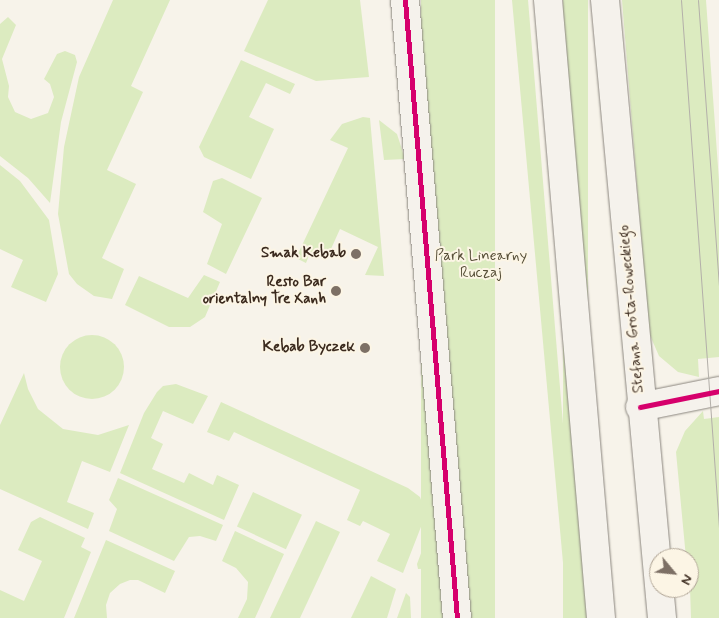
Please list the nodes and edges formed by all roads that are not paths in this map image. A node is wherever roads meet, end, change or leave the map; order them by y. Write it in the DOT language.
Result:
graph roads {
  1 [pos="405,0"];
  2 [pos="548,0"];
  3 [pos="605,0"];
  4 [pos="719,391"];
  5 [pos="640,407"];
  6 [pos="457,618"];
  7 [pos="601,618"];
  8 [pos="662,618"];
  1 -- 6 [label="main road"];
  2 -- 7 [label="main road"];
  3 -- 5 [label="main road, Stefana Grota-Roweckiego"];
  4 -- 5 [label="main road"];
  5 -- 8 [label="main road, Stefana Grota-Roweckiego"];
}
